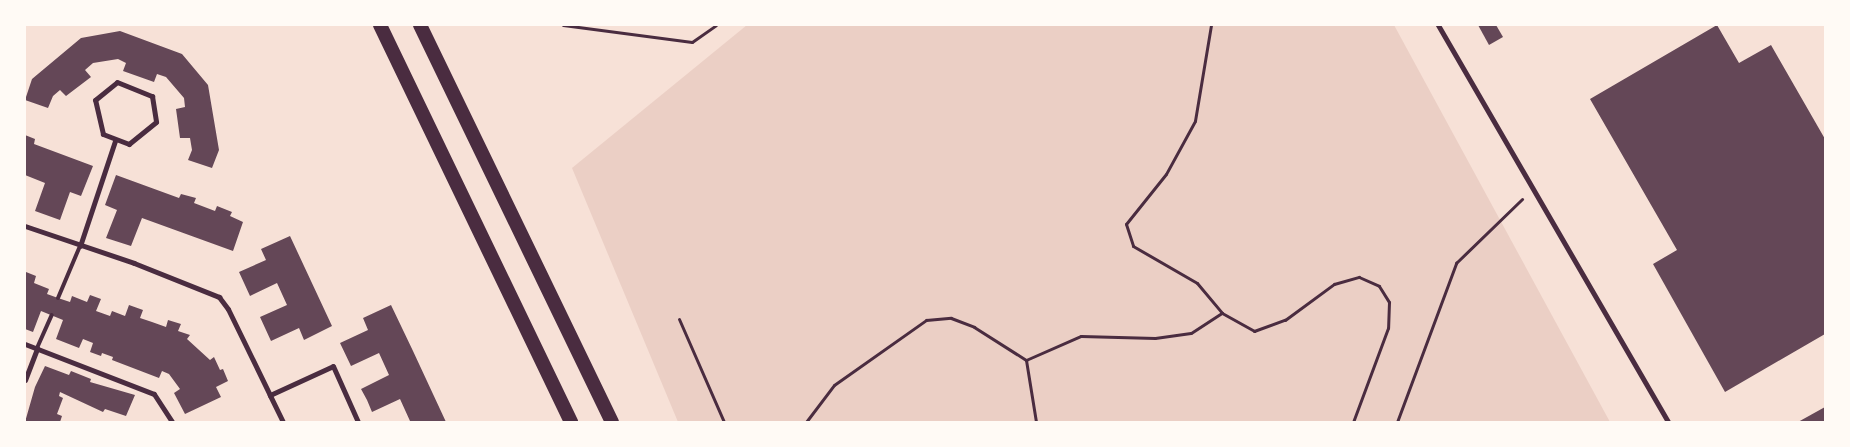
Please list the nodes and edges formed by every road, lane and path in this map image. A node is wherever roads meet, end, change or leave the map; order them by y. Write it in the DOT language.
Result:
graph roads {
  1 [pos="380,25"];
  2 [pos="420,25"];
  3 [pos="563,25"];
  4 [pos="716,25"];
  5 [pos="1211,25"];
  6 [pos="1438,25"];
  7 [pos="115,141"];
  8 [pos="1529,206"];
  9 [pos="25,226"];
  10 [pos="80,246"];
  11 [pos="58,298"];
  12 [pos="1222,313"];
  13 [pos="52,315"];
  14 [pos="679,319"];
  15 [pos="25,344"];
  16 [pos="37,348"];
  17 [pos="1026,360"];
  18 [pos="25,380"];
  19 [pos="270,395"];
  20 [pos="172,422"];
  21 [pos="283,422"];
  22 [pos="358,422"];
  23 [pos="571,422"];
  24 [pos="612,422"];
  25 [pos="724,422"];
  26 [pos="806,422"];
  27 [pos="1036,422"];
  28 [pos="1353,422"];
  29 [pos="1397,422"];
  30 [pos="1668,422"];
  1 -- 23 [label="highway"];
  2 -- 24 [label="highway"];
  3 -- 4 [label="path"];
  5 -- 12 [label="path"];
  6 -- 30 [label="street"];
  7 -- 7 [label="street"];
  7 -- 10 [label="street"];
  8 -- 29 [label="path"];
  9 -- 10 [label="street"];
  10 -- 11 [label="lane"];
  10 -- 19 [label="street"];
  12 -- 17 [label="path"];
  12 -- 28 [label="path"];
  13 -- 16 [label="lane"];
  14 -- 25 [label="path"];
  15 -- 16 [label="street"];
  16 -- 18 [label="street"];
  16 -- 20 [label="street"];
  17 -- 26 [label="path"];
  17 -- 27 [label="path"];
  19 -- 21 [label="street"];
  19 -- 22 [label="street"];
}
